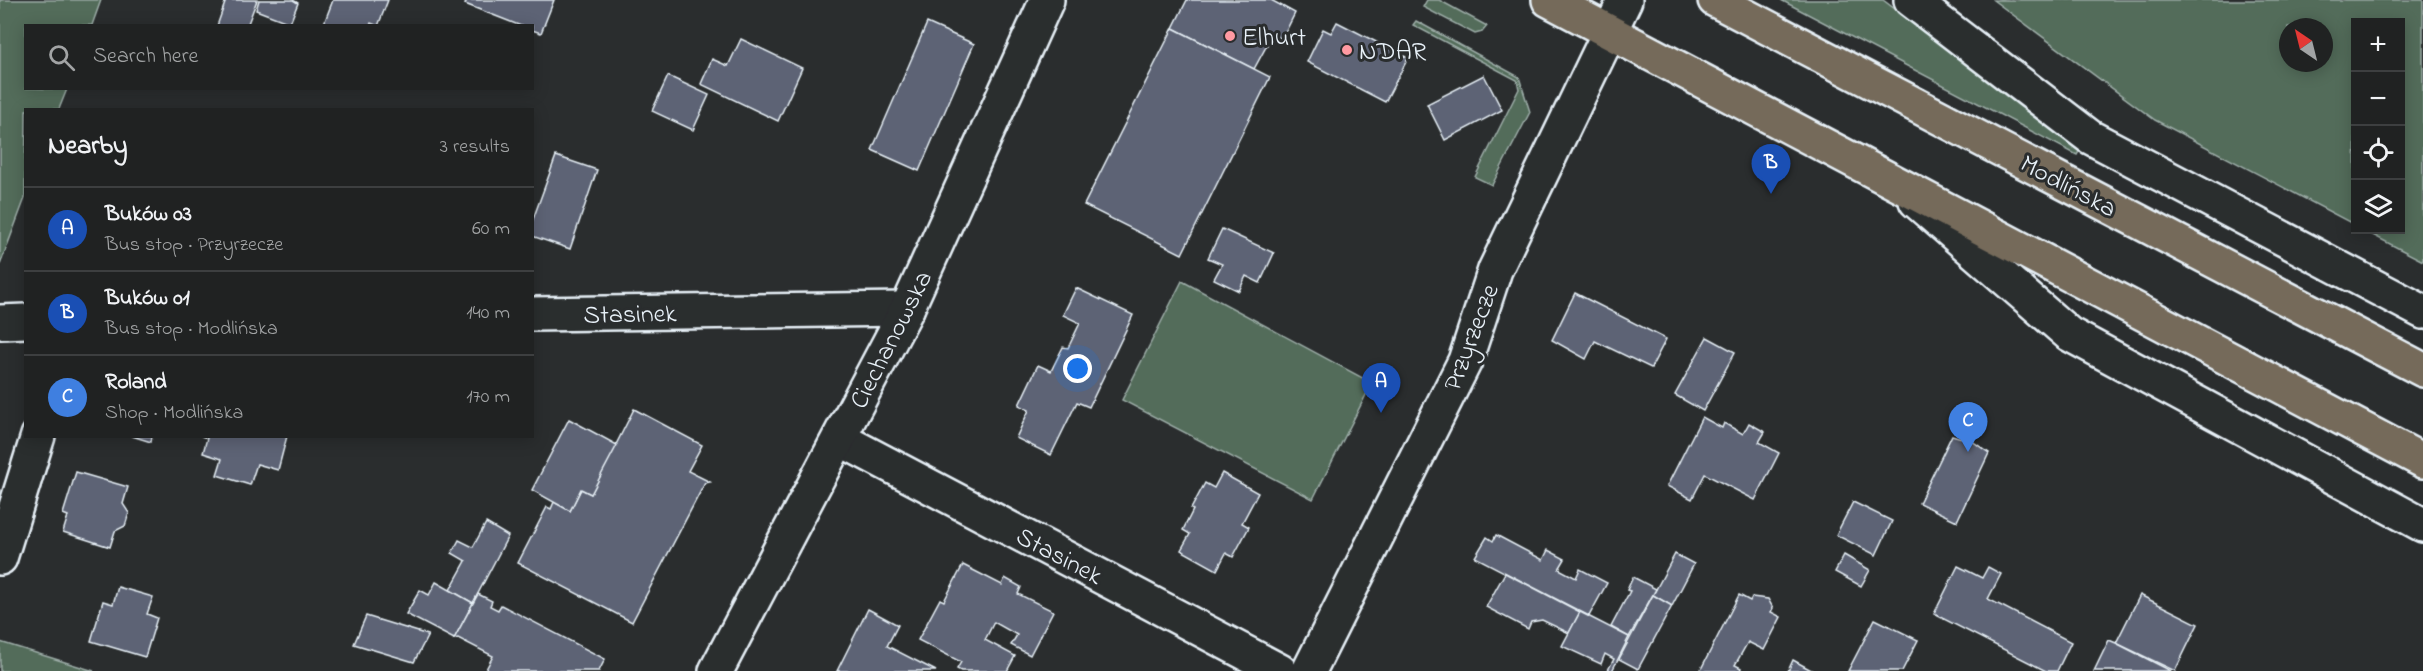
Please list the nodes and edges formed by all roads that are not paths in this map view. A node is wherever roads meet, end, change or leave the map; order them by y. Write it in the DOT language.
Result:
graph roads {
  1 [pos="1047,0"];
  2 [pos="1549,0"];
  3 [pos="1625,0"];
  4 [pos="1715,0"];
  5 [pos="1911,0"];
  6 [pos="1608,32"];
  7 [pos="1894,182"];
  8 [pos="907,309"];
  9 [pos="2423,312"];
  10 [pos="534,314"];
  11 [pos="24,321"];
  12 [pos="0,322"];
  13 [pos="2423,370"];
  14 [pos="37,438"];
  15 [pos="840,439"];
  16 [pos="2423,461"];
  17 [pos="2423,525"];
  18 [pos="0,558"];
  19 [pos="716,671"];
  20 [pos="1280,671"];
  21 [pos="1309,671"];
  1 -- 8 [label="street, Ciechanowska"];
  2 -- 6 [label="main road"];
  3 -- 6 [label="street, Przyrzecze"];
  4 -- 13 [label="main road, Modlińska"];
  5 -- 9 [label="street, Modlińska"];
  6 -- 7 [label="main road"];
  6 -- 21 [label="street, Przyrzecze"];
  7 -- 16 [label="main road"];
  7 -- 17 [label="street"];
  8 -- 10 [label="street, Stasinek"];
  8 -- 15 [label="street, Ciechanowska"];
  11 -- 12 [label="street"];
  14 -- 18 [label="street"];
  15 -- 19 [label="street, Ciechanowska"];
  15 -- 20 [label="street, Stasinek"];
}
